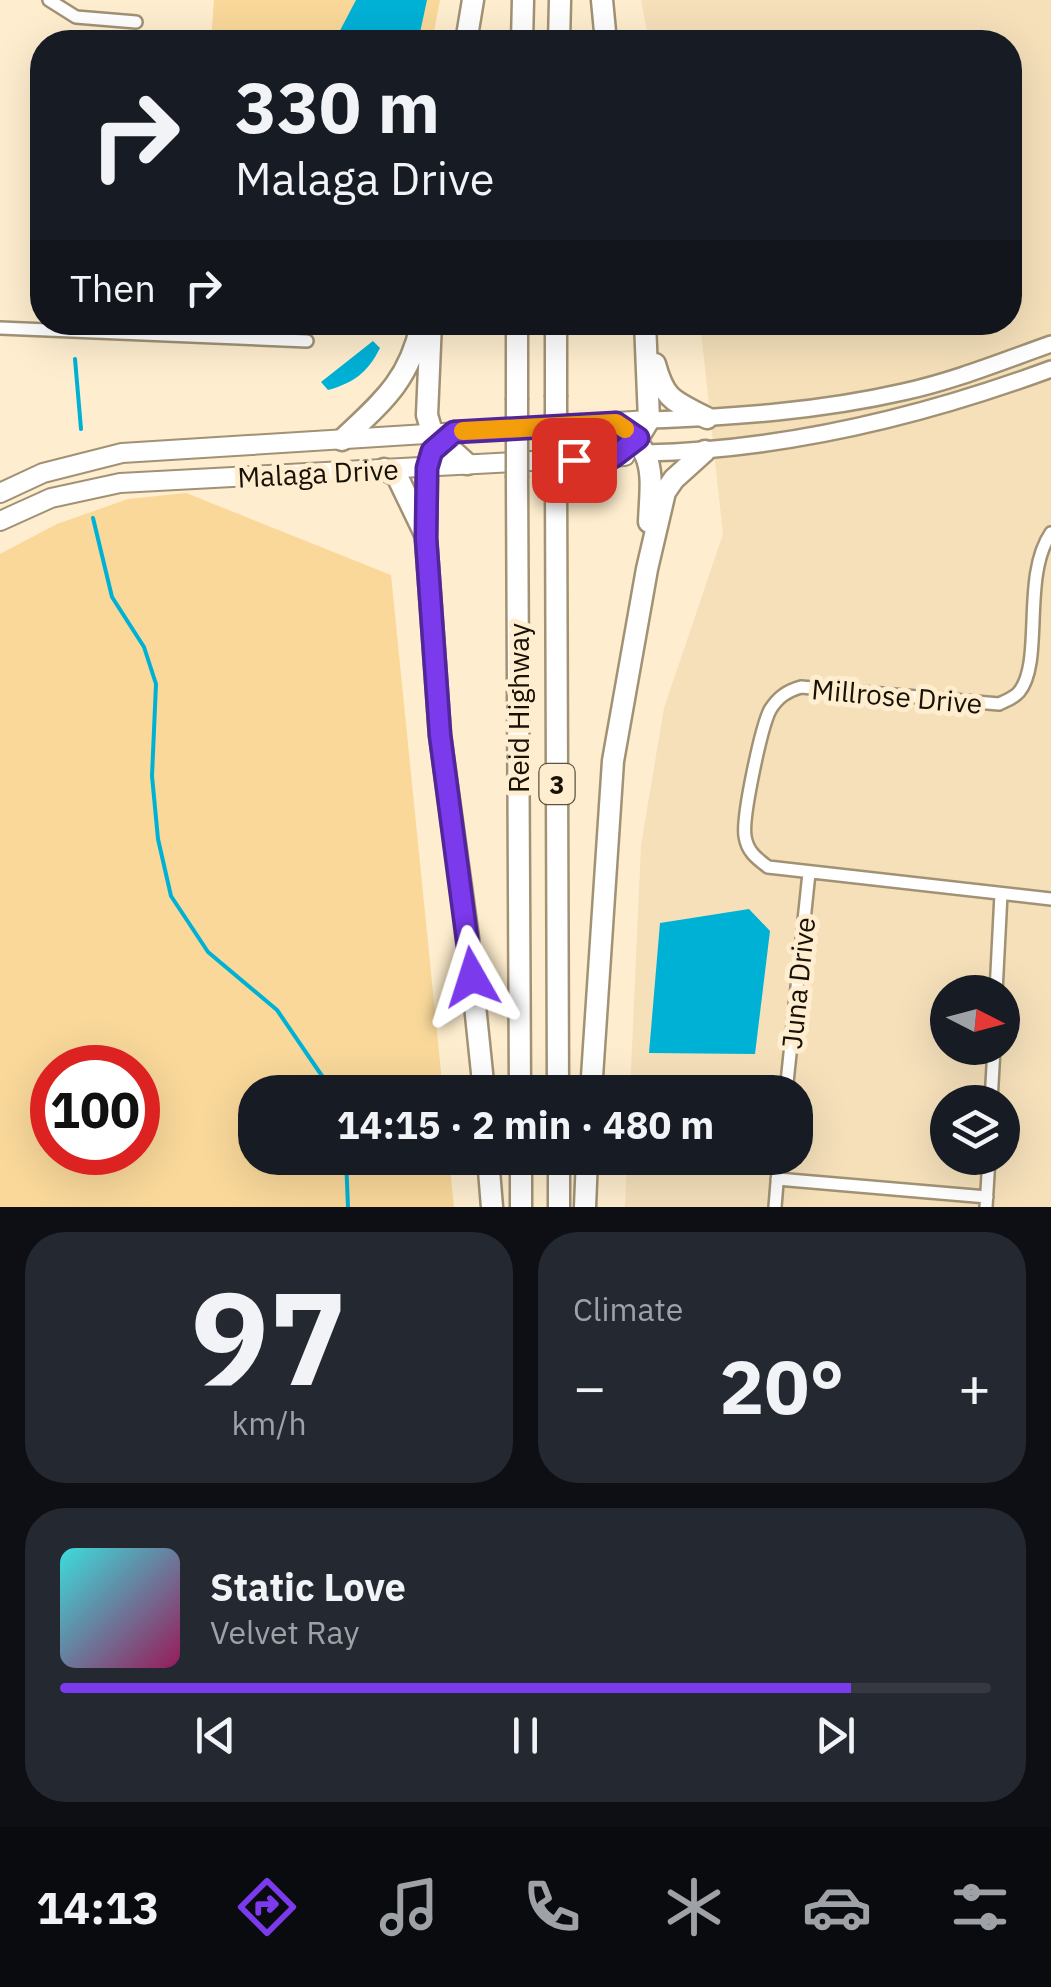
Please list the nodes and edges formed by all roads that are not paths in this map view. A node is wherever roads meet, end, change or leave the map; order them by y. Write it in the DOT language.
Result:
graph roads {
  1 [pos="49,0"];
  2 [pos="472,0"];
  3 [pos="522,0"];
  4 [pos="560,0"];
  5 [pos="602,0"];
  6 [pos="136,22"];
  7 [pos="468,30"];
  8 [pos="522,30"];
  9 [pos="560,30"];
  10 [pos="605,30"];
  11 [pos="30,327"];
  12 [pos="0,328"];
  13 [pos="228,335"];
  14 [pos="419,335"];
  15 [pos="430,335"];
  16 [pos="517,335"];
  17 [pos="556,335"];
  18 [pos="646,335"];
  19 [pos="649,335"];
  20 [pos="307,340"];
  21 [pos="1051,344"];
  22 [pos="1051,368"];
  23 [pos="707,418"];
  24 [pos="616,423"];
  25 [pos="442,435"];
  26 [pos="644,437"];
  27 [pos="342,440"];
  28 [pos="705,451"];
  29 [pos="613,457"];
  30 [pos="468,464"];
  31 [pos="427,468"];
  32 [pos="384,470"];
  33 [pos="0,492"];
  34 [pos="0,521"];
  35 [pos="1051,533"];
  36 [pos="426,538"];
  37 [pos="647,569"];
  38 [pos="809,872"];
  39 [pos="1001,894"];
  40 [pos="1051,898"];
  41 [pos="997,975"];
  42 [pos="482,1075"];
  43 [pos="520,1075"];
  44 [pos="558,1075"];
  45 [pos="592,1075"];
  46 [pos="788,1075"];
  47 [pos="489,1175"];
  48 [pos="520,1175"];
  49 [pos="558,1175"];
  50 [pos="587,1175"];
  51 [pos="777,1175"];
  52 [pos="988,1175"];
  53 [pos="777,1179"];
  54 [pos="987,1202"];
  55 [pos="492,1207"];
  56 [pos="521,1207"];
  57 [pos="559,1207"];
  58 [pos="586,1207"];
  59 [pos="775,1207"];
  1 -- 6 [label="street"];
  2 -- 7 [label="highway"];
  3 -- 8 [label="highway"];
  4 -- 9 [label="highway"];
  5 -- 10 [label="highway"];
  11 -- 12 [label="street"];
  13 -- 20 [label="street"];
  14 -- 27 [label="highway"];
  15 -- 25 [label="highway"];
  16 -- 43 [label="highway, Reid Highway / 3, bridge"];
  17 -- 44 [label="highway, Reid Highway / 3, bridge"];
  18 -- 26 [label="highway"];
  19 -- 23 [label="highway"];
  21 -- 23 [label="main road"];
  22 -- 28 [label="main road"];
  23 -- 26 [label="main road"];
  24 -- 25 [label="main road, Malaga Drive"];
  24 -- 26 [label="highway"];
  25 -- 27 [label="main road, Malaga Drive"];
  25 -- 30 [label="highway"];
  25 -- 31 [label="highway"];
  26 -- 28 [label="main road"];
  26 -- 29 [label="highway"];
  26 -- 37 [label="highway"];
  27 -- 33 [label="main road, Malaga Drive"];
  28 -- 37 [label="highway"];
  29 -- 30 [label="main road, Malaga Drive"];
  30 -- 31 [label="main road, Malaga Drive"];
  31 -- 32 [label="main road, Malaga Drive"];
  31 -- 36 [label="highway"];
  32 -- 34 [label="main road, Malaga Drive"];
  32 -- 36 [label="highway"];
  35 -- 38 [label="street, Millrose Drive"];
  36 -- 42 [label="highway"];
  37 -- 45 [label="highway"];
  38 -- 39 [label="street, Millrose Drive"];
  38 -- 46 [label="street, Juna Drive"];
  39 -- 40 [label="street, Millrose Drive"];
  39 -- 41 [label="street"];
  47 -- 55 [label="highway"];
  48 -- 56 [label="highway"];
  49 -- 57 [label="highway"];
  50 -- 58 [label="highway"];
  51 -- 53 [label="street"];
  52 -- 54 [label="street"];
  53 -- 54 [label="street"];
  53 -- 59 [label="street"];
}
